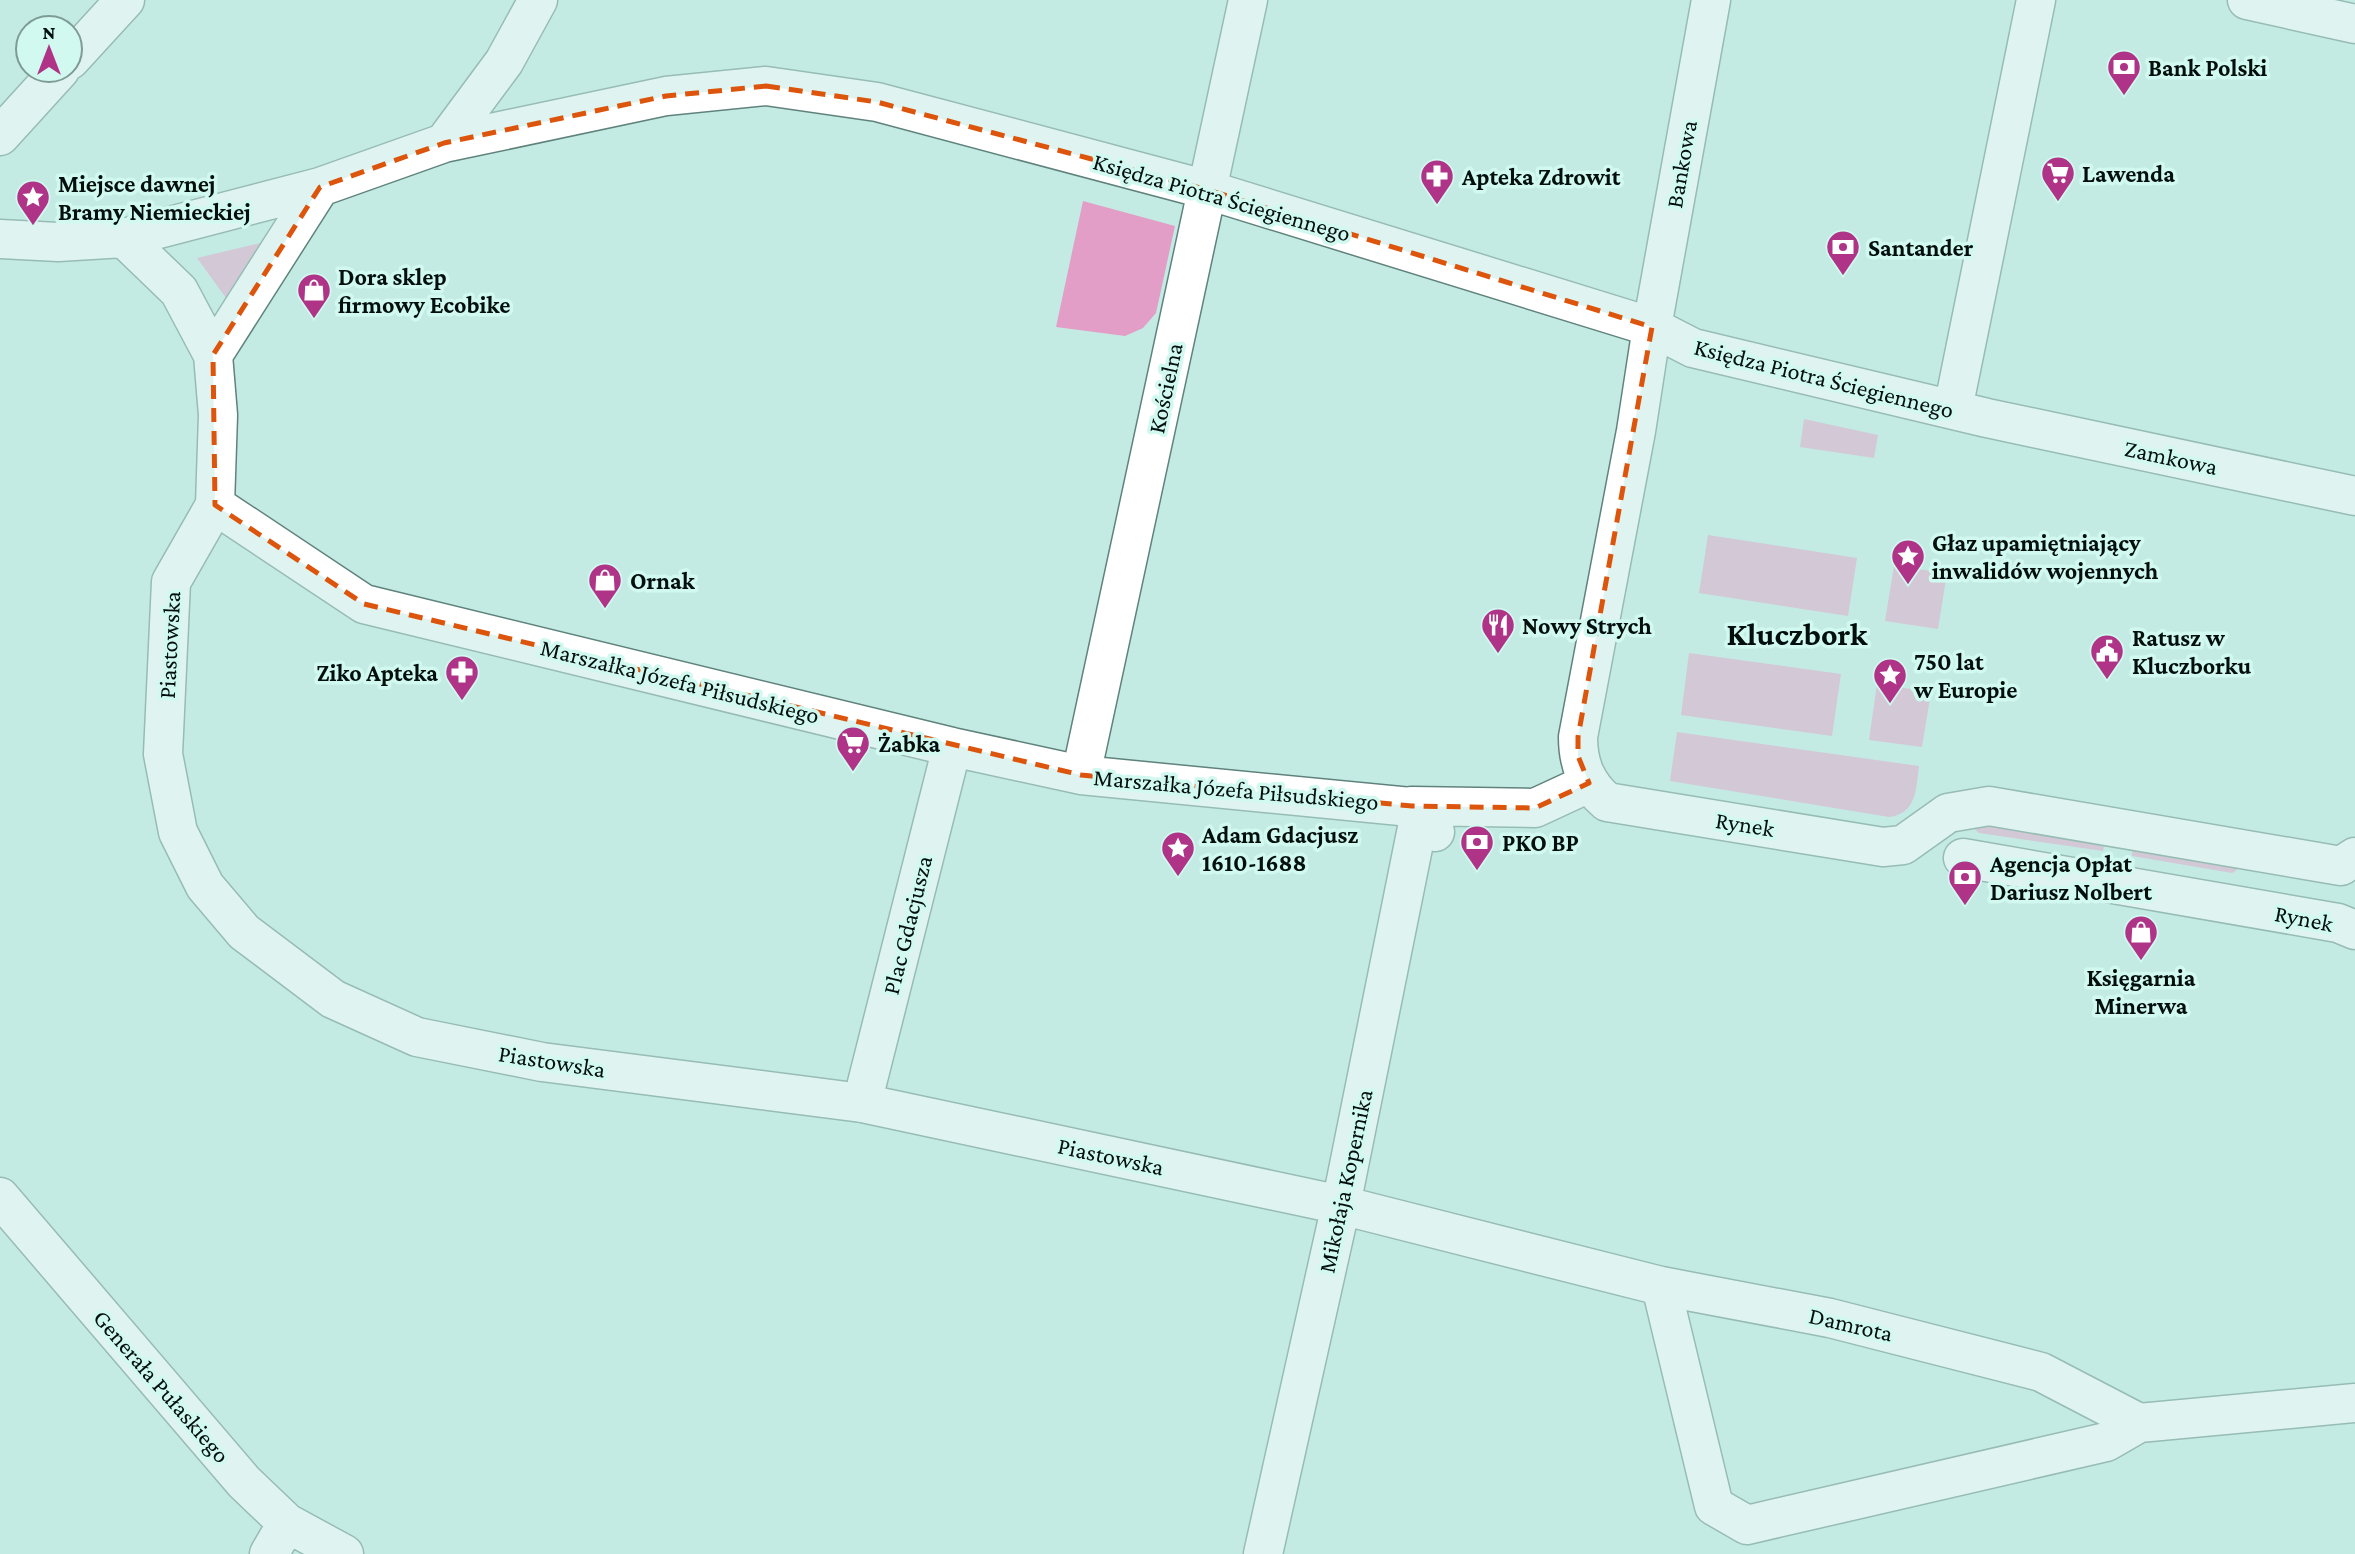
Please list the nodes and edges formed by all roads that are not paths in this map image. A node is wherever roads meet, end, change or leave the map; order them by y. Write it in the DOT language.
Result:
graph roads {
  1 [pos="125,0"];
  2 [pos="538,0"];
  3 [pos="1248,0"];
  4 [pos="1711,0"];
  5 [pos="2036,0"];
  6 [pos="2248,0"];
  7 [pos="2355,24"];
  8 [pos="84,45"];
  9 [pos="48,84"];
  10 [pos="0,136"];
  11 [pos="444,143"];
  12 [pos="320,187"];
  13 [pos="1208,190"];
  14 [pos="124,238"];
  15 [pos="0,239"];
  16 [pos="1652,327"];
  17 [pos="213,355"];
  18 [pos="1970,413"];
  19 [pos="2355,496"];
  20 [pos="215,505"];
  21 [pos="952,747"];
  22 [pos="1081,775"];
  23 [pos="1589,783"];
  24 [pos="1423,815"];
  25 [pos="2355,857"];
  26 [pos="1963,858"];
  27 [pos="2355,930"];
  28 [pos="862,1103"];
  29 [pos="0,1197"];
  30 [pos="1341,1205"];
  31 [pos="1661,1286"];
  32 [pos="2355,1403"];
  33 [pos="2139,1423"];
  34 [pos="278,1538"];
  35 [pos="344,1554"];
  36 [pos="1263,1554"];
  1 -- 8 [label="street"];
  2 -- 11 [label="street"];
  3 -- 13 [label="street, Kościelna"];
  4 -- 16 [label="street, Bankowa"];
  5 -- 18 [label="street"];
  6 -- 7 [label="street"];
  9 -- 10 [label="street"];
  11 -- 12 [label="street, Księdza Piotra Ściegiennego"];
  11 -- 13 [label="street, Księdza Piotra Ściegiennego"];
  12 -- 14 [label="street, Księdza Piotra Ściegiennego"];
  12 -- 17 [label="street"];
  13 -- 16 [label="street, Księdza Piotra Ściegiennego"];
  13 -- 22 [label="street, Kościelna"];
  14 -- 15 [label="street, Księdza Piotra Ściegiennego"];
  14 -- 17 [label="street"];
  16 -- 18 [label="street, Księdza Piotra Ściegiennego"];
  16 -- 23 [label="street"];
  17 -- 20 [label="street"];
  18 -- 19 [label="street, Zamkowa"];
  20 -- 21 [label="street, Marszałka Józefa Piłsudskiego"];
  20 -- 28 [label="street, Piastowska"];
  21 -- 22 [label="street, Marszałka Józefa Piłsudskiego"];
  21 -- 28 [label="street, Plac Gdacjusza"];
  22 -- 24 [label="street, Marszałka Józefa Piłsudskiego"];
  23 -- 24 [label="street, Marszałka Józefa Piłsudskiego"];
  23 -- 25 [label="street, Rynek"];
  24 -- 30 [label="street, Mikołaja Kopernika"];
  26 -- 27 [label="street, Rynek"];
  28 -- 30 [label="street, Piastowska"];
  29 -- 34 [label="street, Generała Pułaskiego"];
  30 -- 31 [label="street, Damrota"];
  30 -- 36 [label="street, Mikołaja Kopernika"];
  31 -- 33 [label="street, Damrota"];
  31 -- 33 [label="street"];
  32 -- 33 [label="street"];
  34 -- 35 [label="street, Generała Pułaskiego"];
}
